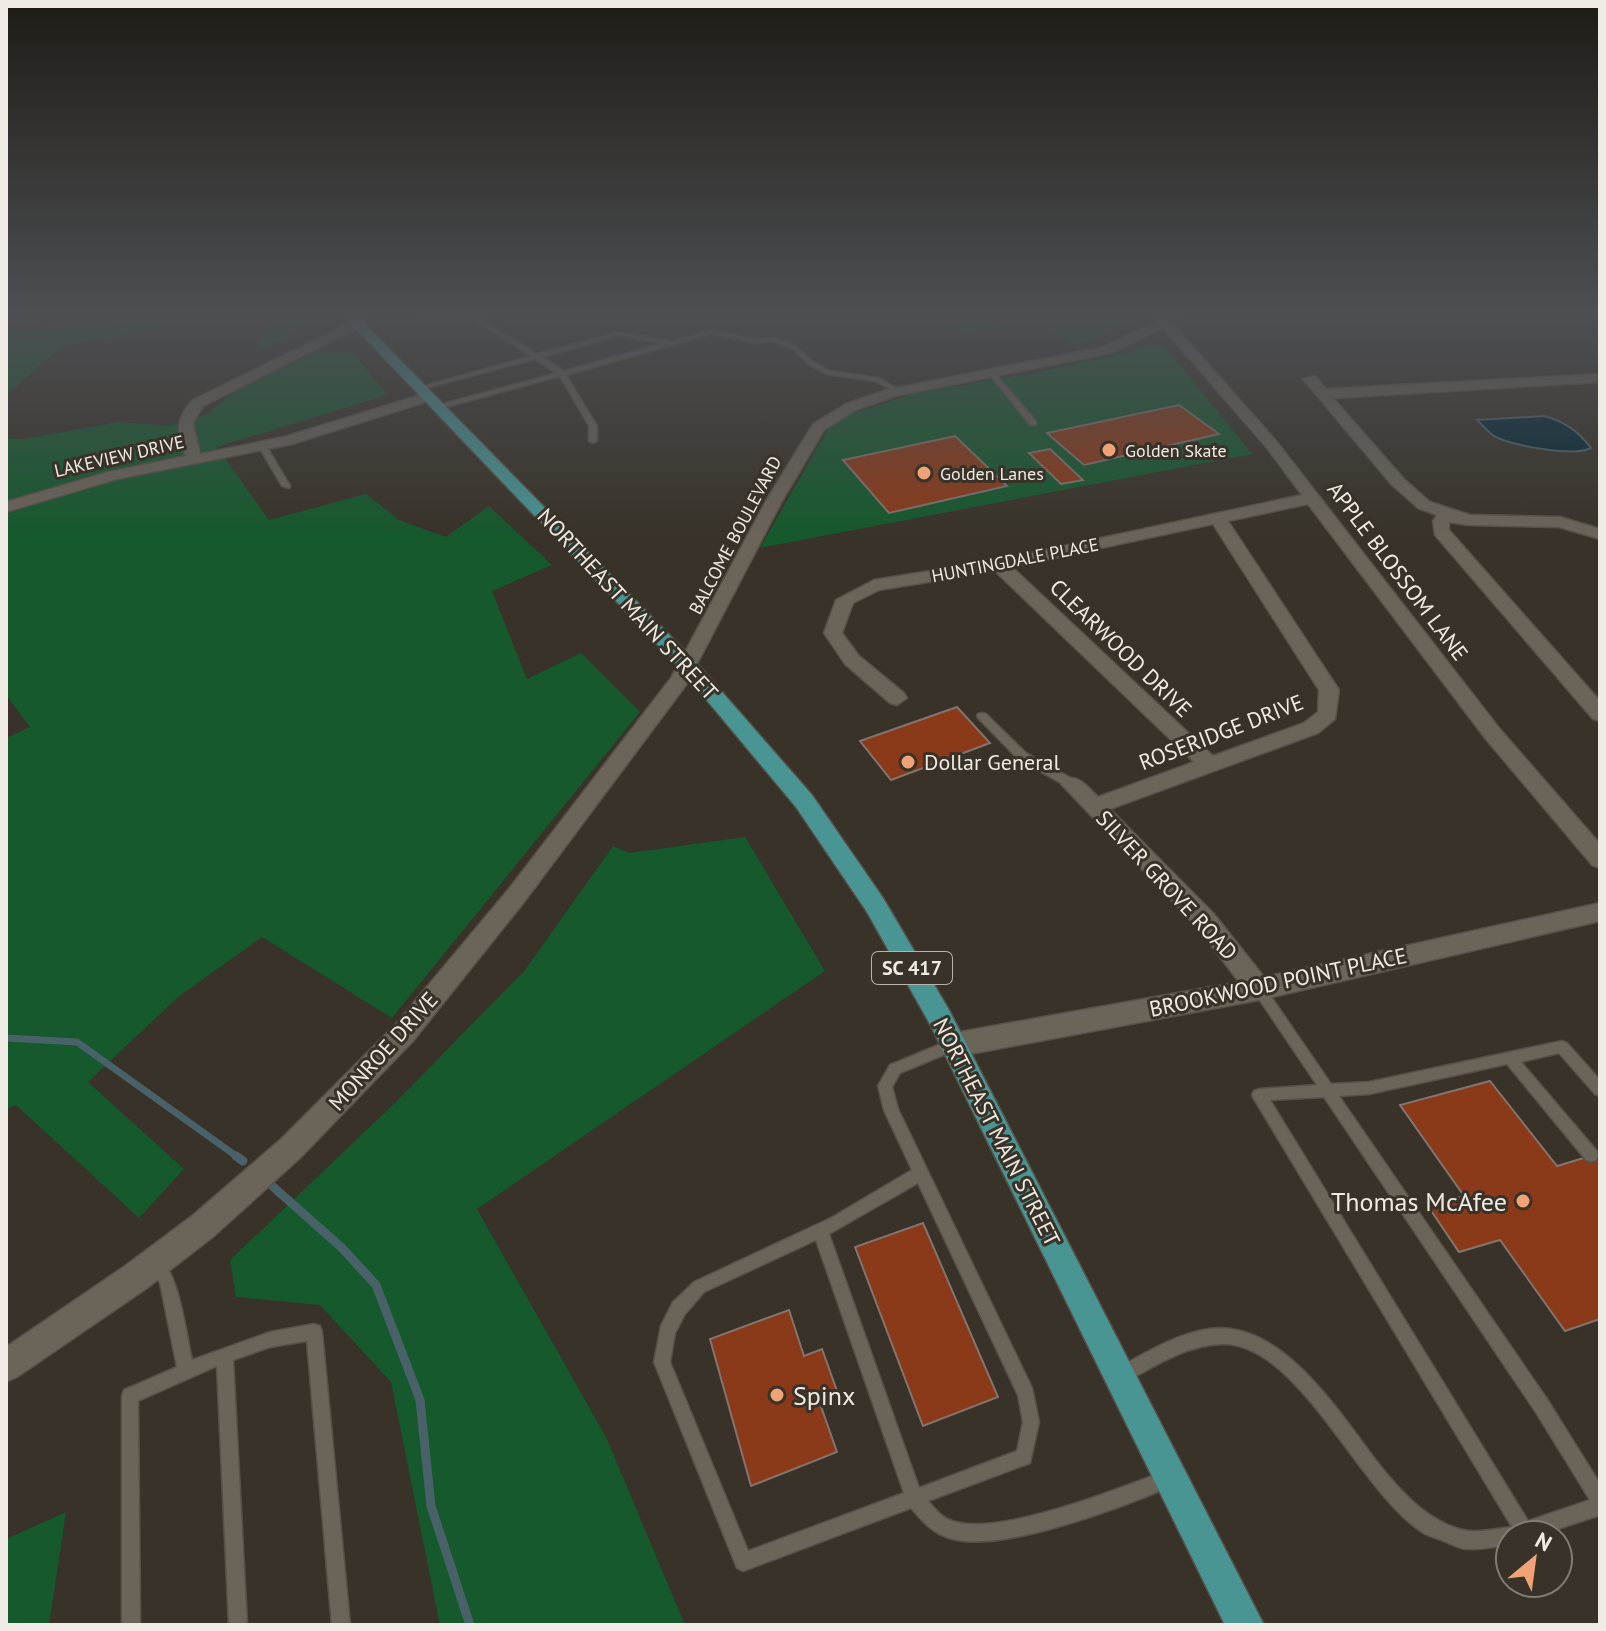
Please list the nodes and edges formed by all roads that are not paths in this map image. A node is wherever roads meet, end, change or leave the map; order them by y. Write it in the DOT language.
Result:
graph roads {
  1 [pos="226,388"];
  2 [pos="418,388"];
  3 [pos="455,388"];
  4 [pos="481,388"];
  5 [pos="571,388"];
  6 [pos="892,388"];
  7 [pos="910,388"];
  8 [pos="1004,388"];
  9 [pos="1223,388"];
  10 [pos="1317,388"];
  11 [pos="1423,388"];
  12 [pos="897,391"];
  13 [pos="1321,394"];
  14 [pos="428,398"];
  15 [pos="1033,423"];
  16 [pos="593,441"];
  17 [pos="263,447"];
  18 [pos="195,460"];
  19 [pos="286,486"];
  20 [pos="1312,498"];
  21 [pos="6,507"];
  22 [pos="1446,515"];
  23 [pos="1217,517"];
  24 [pos="1600,534"];
  25 [pos="999,565"];
  26 [pos="687,664"];
  27 [pos="897,698"];
  28 [pos="1600,714"];
  29 [pos="982,716"];
  30 [pos="1210,765"];
  31 [pos="1072,784"];
  32 [pos="1095,806"];
  33 [pos="1600,859"];
  34 [pos="1600,912"];
  35 [pos="1259,989"];
  36 [pos="954,1045"];
  37 [pos="1510,1058"];
  38 [pos="1325,1089"];
  39 [pos="1600,1090"];
  40 [pos="1591,1155"];
  41 [pos="921,1173"];
  42 [pos="820,1231"];
  43 [pos="155,1263"];
  44 [pos="225,1357"];
  45 [pos="6,1366"];
  46 [pos="186,1371"];
  47 [pos="1120,1376"];
  48 [pos="1171,1478"];
  49 [pos="914,1498"];
  50 [pos="1600,1503"];
  51 [pos="1506,1519"];
  52 [pos="1556,1519"];
  53 [pos="1494,1540"];
  54 [pos="131,1625"];
  55 [pos="238,1625"];
  56 [pos="341,1625"];
  57 [pos="1245,1625"];
  1 -- 18 [label="street"];
  2 -- 14 [label="main road, SC 417"];
  3 -- 14 [label="lane"];
  4 -- 14 [label="lane"];
  5 -- 16 [label="lane"];
  6 -- 12 [label="lane"];
  7 -- 12 [label="street, BALCOME BOULEVARD"];
  8 -- 15 [label="lane"];
  9 -- 20 [label="street, APPLE BLOSSOM LANE"];
  10 -- 13 [label="street"];
  11 -- 13 [label="street"];
  12 -- 26 [label="street, BALCOME BOULEVARD"];
  13 -- 22 [label="street"];
  14 -- 17 [label="street, LAKEVIEW DRIVE"];
  14 -- 26 [label="main road, NORTHEAST MAIN STREET / SC 417"];
  17 -- 18 [label="street, LAKEVIEW DRIVE"];
  17 -- 19 [label="lane"];
  18 -- 21 [label="street, LAKEVIEW DRIVE"];
  20 -- 23 [label="street, HUNTINGDALE PLACE"];
  20 -- 33 [label="street, APPLE BLOSSOM LANE"];
  22 -- 24 [label="street"];
  22 -- 28 [label="street"];
  23 -- 25 [label="street, HUNTINGDALE PLACE"];
  23 -- 30 [label="street, ROSERIDGE DRIVE"];
  25 -- 27 [label="street, HUNTINGDALE PLACE"];
  25 -- 30 [label="street, CLEARWOOD DRIVE"];
  26 -- 36 [label="main road, NORTHEAST MAIN STREET / SC 417"];
  26 -- 43 [label="street, MONROE DRIVE"];
  29 -- 31 [label="lane"];
  30 -- 32 [label="street, ROSERIDGE DRIVE"];
  31 -- 32 [label="street, SILVER GROVE ROAD"];
  32 -- 35 [label="street, SILVER GROVE ROAD"];
  34 -- 35 [label="street, BROOKWOOD POINT PLACE"];
  35 -- 36 [label="street, BROOKWOOD POINT PLACE"];
  35 -- 38 [label="lane"];
  36 -- 41 [label="lane"];
  36 -- 47 [label="main road, NORTHEAST MAIN STREET / SC 417"];
  37 -- 38 [label="lane"];
  37 -- 39 [label="lane"];
  37 -- 40 [label="lane"];
  38 -- 50 [label="lane"];
  38 -- 51 [label="lane"];
  41 -- 42 [label="lane"];
  41 -- 49 [label="lane"];
  42 -- 49 [label="lane"];
  42 -- 49 [label="lane"];
  43 -- 45 [label="street, MONROE DRIVE"];
  43 -- 46 [label="lane"];
  44 -- 46 [label="lane"];
  44 -- 55 [label="lane"];
  44 -- 56 [label="lane"];
  46 -- 54 [label="lane"];
  47 -- 48 [label="main road, NORTHEAST MAIN STREET / SC 417"];
  47 -- 53 [label="lane"];
  48 -- 49 [label="lane"];
  48 -- 57 [label="main road, NORTHEAST MAIN STREET / SC 417"];
  50 -- 52 [label="lane"];
}
